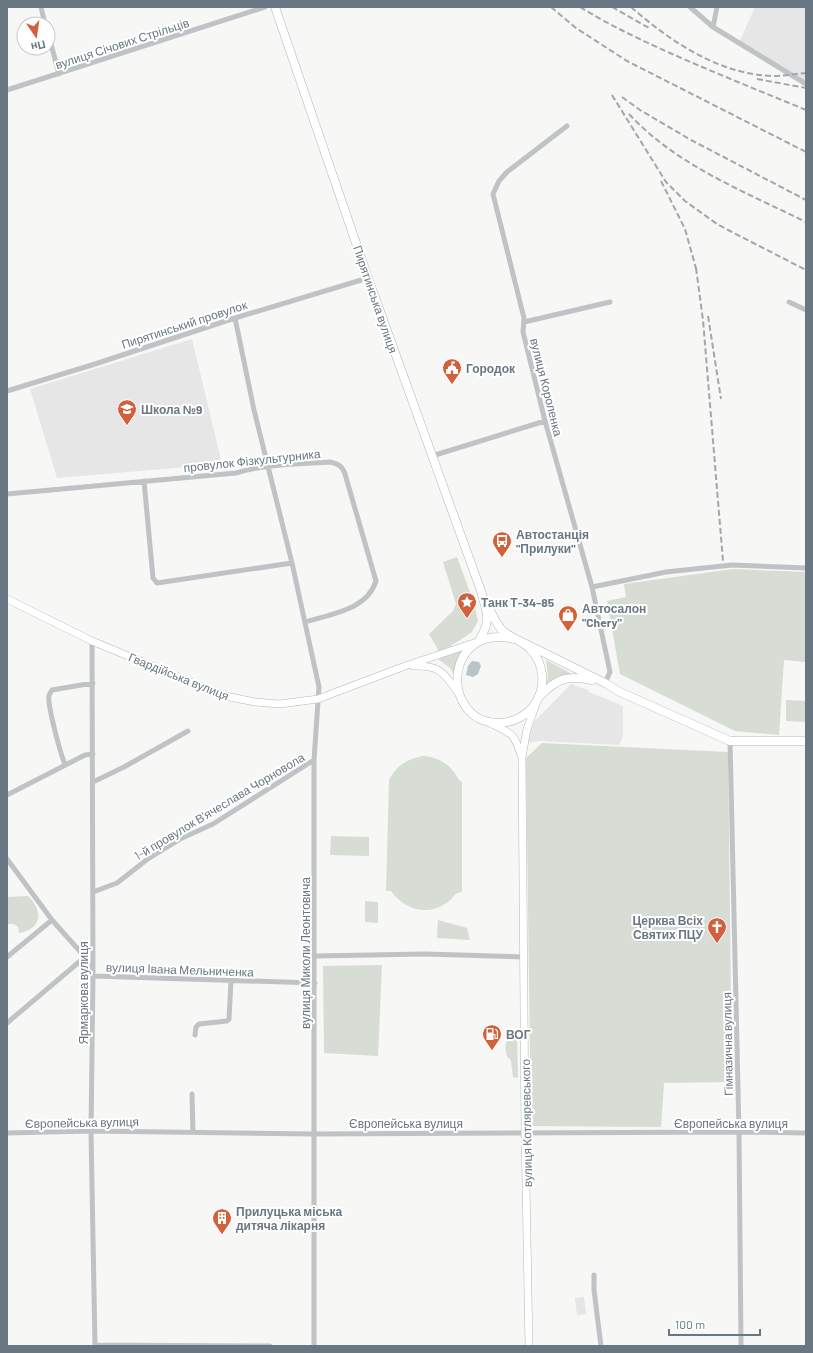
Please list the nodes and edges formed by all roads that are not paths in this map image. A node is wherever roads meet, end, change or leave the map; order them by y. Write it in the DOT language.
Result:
graph roads {
  1 [pos="265,7"];
  2 [pos="275,7"];
  3 [pos="690,7"];
  4 [pos="717,7"];
  5 [pos="714,27"];
  6 [pos="55,56"];
  7 [pos="60,74"];
  8 [pos="806,84"];
  9 [pos="7,90"];
  10 [pos="567,126"];
  11 [pos="368,278"];
  12 [pos="610,302"];
  13 [pos="789,302"];
  14 [pos="806,310"];
  15 [pos="235,318"];
  16 [pos="524,322"];
  17 [pos="7,391"];
  18 [pos="545,421"];
  19 [pos="432,456"];
  20 [pos="268,466"];
  21 [pos="144,481"];
  22 [pos="7,494"];
  23 [pos="292,563"];
  24 [pos="806,568"];
  25 [pos="592,587"];
  26 [pos="481,591"];
  27 [pos="7,599"];
  28 [pos="305,622"];
  29 [pos="518,640"];
  30 [pos="92,641"];
  31 [pos="479,641"];
  32 [pos="405,666"];
  33 [pos="93,683"];
  34 [pos="605,683"];
  35 [pos="459,694"];
  36 [pos="538,698"];
  37 [pos="318,699"];
  38 [pos="485,720"];
  39 [pos="188,731"];
  40 [pos="730,741"];
  41 [pos="806,741"];
  42 [pos="93,754"];
  43 [pos="522,757"];
  44 [pos="314,760"];
  45 [pos="65,764"];
  46 [pos="93,782"];
  47 [pos="7,795"];
  48 [pos="7,859"];
  49 [pos="93,892"];
  50 [pos="52,920"];
  51 [pos="315,956"];
  52 [pos="524,956"];
  53 [pos="7,957"];
  54 [pos="84,957"];
  55 [pos="93,976"];
  56 [pos="231,980"];
  57 [pos="315,983"];
  58 [pos="7,1023"];
  59 [pos="195,1035"];
  60 [pos="192,1094"];
  61 [pos="91,1131"];
  62 [pos="193,1132"];
  63 [pos="739,1132"];
  64 [pos="7,1133"];
  65 [pos="525,1133"];
  66 [pos="806,1133"];
  67 [pos="314,1134"];
  68 [pos="594,1274"];
  69 [pos="94,1345"];
  70 [pos="270,1346"];
  71 [pos="314,1346"];
  72 [pos="529,1346"];
  73 [pos="601,1346"];
  74 [pos="741,1346"];
  1 -- 7 [label="street, вулиця Січових Стрільців"];
  2 -- 11 [label="main road, Пирятинська вулиця"];
  3 -- 5 [label="street"];
  4 -- 5 [label="street"];
  5 -- 8 [label="street"];
  6 -- 7 [label="street"];
  7 -- 9 [label="street, вулиця Січових Стрільців"];
  10 -- 16 [label="street, вулиця Короленка"];
  11 -- 15 [label="street, Пирятинський провулок"];
  11 -- 19 [label="main road, Пирятинська вулиця"];
  12 -- 16 [label="street"];
  13 -- 14 [label="street"];
  15 -- 17 [label="street, Пирятинський провулок"];
  15 -- 20 [label="street, вулиця Миколи Леонтовича"];
  16 -- 18 [label="street, вулиця Короленка"];
  18 -- 19 [label="street"];
  18 -- 25 [label="street, вулиця Короленка"];
  19 -- 26 [label="main road, Пирятинська вулиця"];
  20 -- 21 [label="street, провулок Фізкультурника"];
  20 -- 23 [label="street, вулиця Миколи Леонтовича"];
  20 -- 28 [label="street, провулок Фізкультурника"];
  21 -- 22 [label="street, провулок Фізкультурника"];
  21 -- 23 [label="street"];
  23 -- 28 [label="street, вулиця Миколи Леонтовича"];
  24 -- 25 [label="street"];
  25 -- 34 [label="street, вулиця Короленка"];
  26 -- 29 [label="main road"];
  26 -- 31 [label="main road"];
  27 -- 30 [label="main road, Гвардійська вулиця"];
  28 -- 37 [label="street, вулиця Миколи Леонтовича"];
  29 -- 31 [label="main road"];
  29 -- 34 [label="main road"];
  29 -- 36 [label="main road"];
  30 -- 33 [label="street, Ярмаркова вулиця"];
  30 -- 37 [label="main road, Гвардійська вулиця"];
  31 -- 32 [label="main road, Гвардійська вулиця"];
  31 -- 35 [label="main road"];
  32 -- 35 [label="main road"];
  32 -- 37 [label="main road, Гвардійська вулиця"];
  33 -- 42 [label="street, Ярмаркова вулиця"];
  33 -- 45 [label="street"];
  34 -- 36 [label="main road"];
  34 -- 40 [label="main road"];
  35 -- 38 [label="main road"];
  36 -- 38 [label="main road"];
  36 -- 43 [label="main road"];
  37 -- 44 [label="street, вулиця Миколи Леонтовича"];
  38 -- 43 [label="main road"];
  39 -- 46 [label="street"];
  40 -- 41 [label="main road"];
  40 -- 63 [label="street, Гімназична вулиця"];
  42 -- 45 [label="street"];
  42 -- 46 [label="street, Ярмаркова вулиця"];
  43 -- 52 [label="main road, вулиця Котляревського"];
  44 -- 49 [label="street, 1-й провулок В'ячеслава Чорновола"];
  44 -- 51 [label="street, вулиця Миколи Леонтовича"];
  45 -- 47 [label="street"];
  46 -- 49 [label="street, Ярмаркова вулиця"];
  48 -- 50 [label="street, вулиця Івана Мельниченка"];
  49 -- 55 [label="street, Ярмаркова вулиця"];
  50 -- 53 [label="street"];
  50 -- 54 [label="street, вулиця Івана Мельниченка"];
  51 -- 52 [label="street"];
  51 -- 57 [label="street, вулиця Миколи Леонтовича"];
  52 -- 65 [label="main road, вулиця Котляревського"];
  54 -- 55 [label="street, вулиця Івана Мельниченка"];
  54 -- 58 [label="street"];
  55 -- 56 [label="street, вулиця Івана Мельниченка"];
  55 -- 61 [label="street, Ярмаркова вулиця"];
  56 -- 57 [label="street, вулиця Івана Мельниченка"];
  56 -- 59 [label="street"];
  57 -- 67 [label="street, вулиця Миколи Леонтовича"];
  60 -- 62 [label="street"];
  61 -- 62 [label="street, Європейська вулиця"];
  61 -- 64 [label="street, Європейська вулиця"];
  61 -- 69 [label="street, Ярмаркова вулиця"];
  62 -- 67 [label="street, Європейська вулиця"];
  63 -- 65 [label="street, Європейська вулиця"];
  63 -- 66 [label="street, Європейська вулиця"];
  63 -- 74 [label="street, Гімназична вулиця"];
  65 -- 67 [label="street, Європейська вулиця"];
  65 -- 72 [label="main road, вулиця Котляревського"];
  67 -- 71 [label="street, вулиця Миколи Леонтовича"];
  68 -- 73 [label="street"];
  69 -- 70 [label="street"];
}
